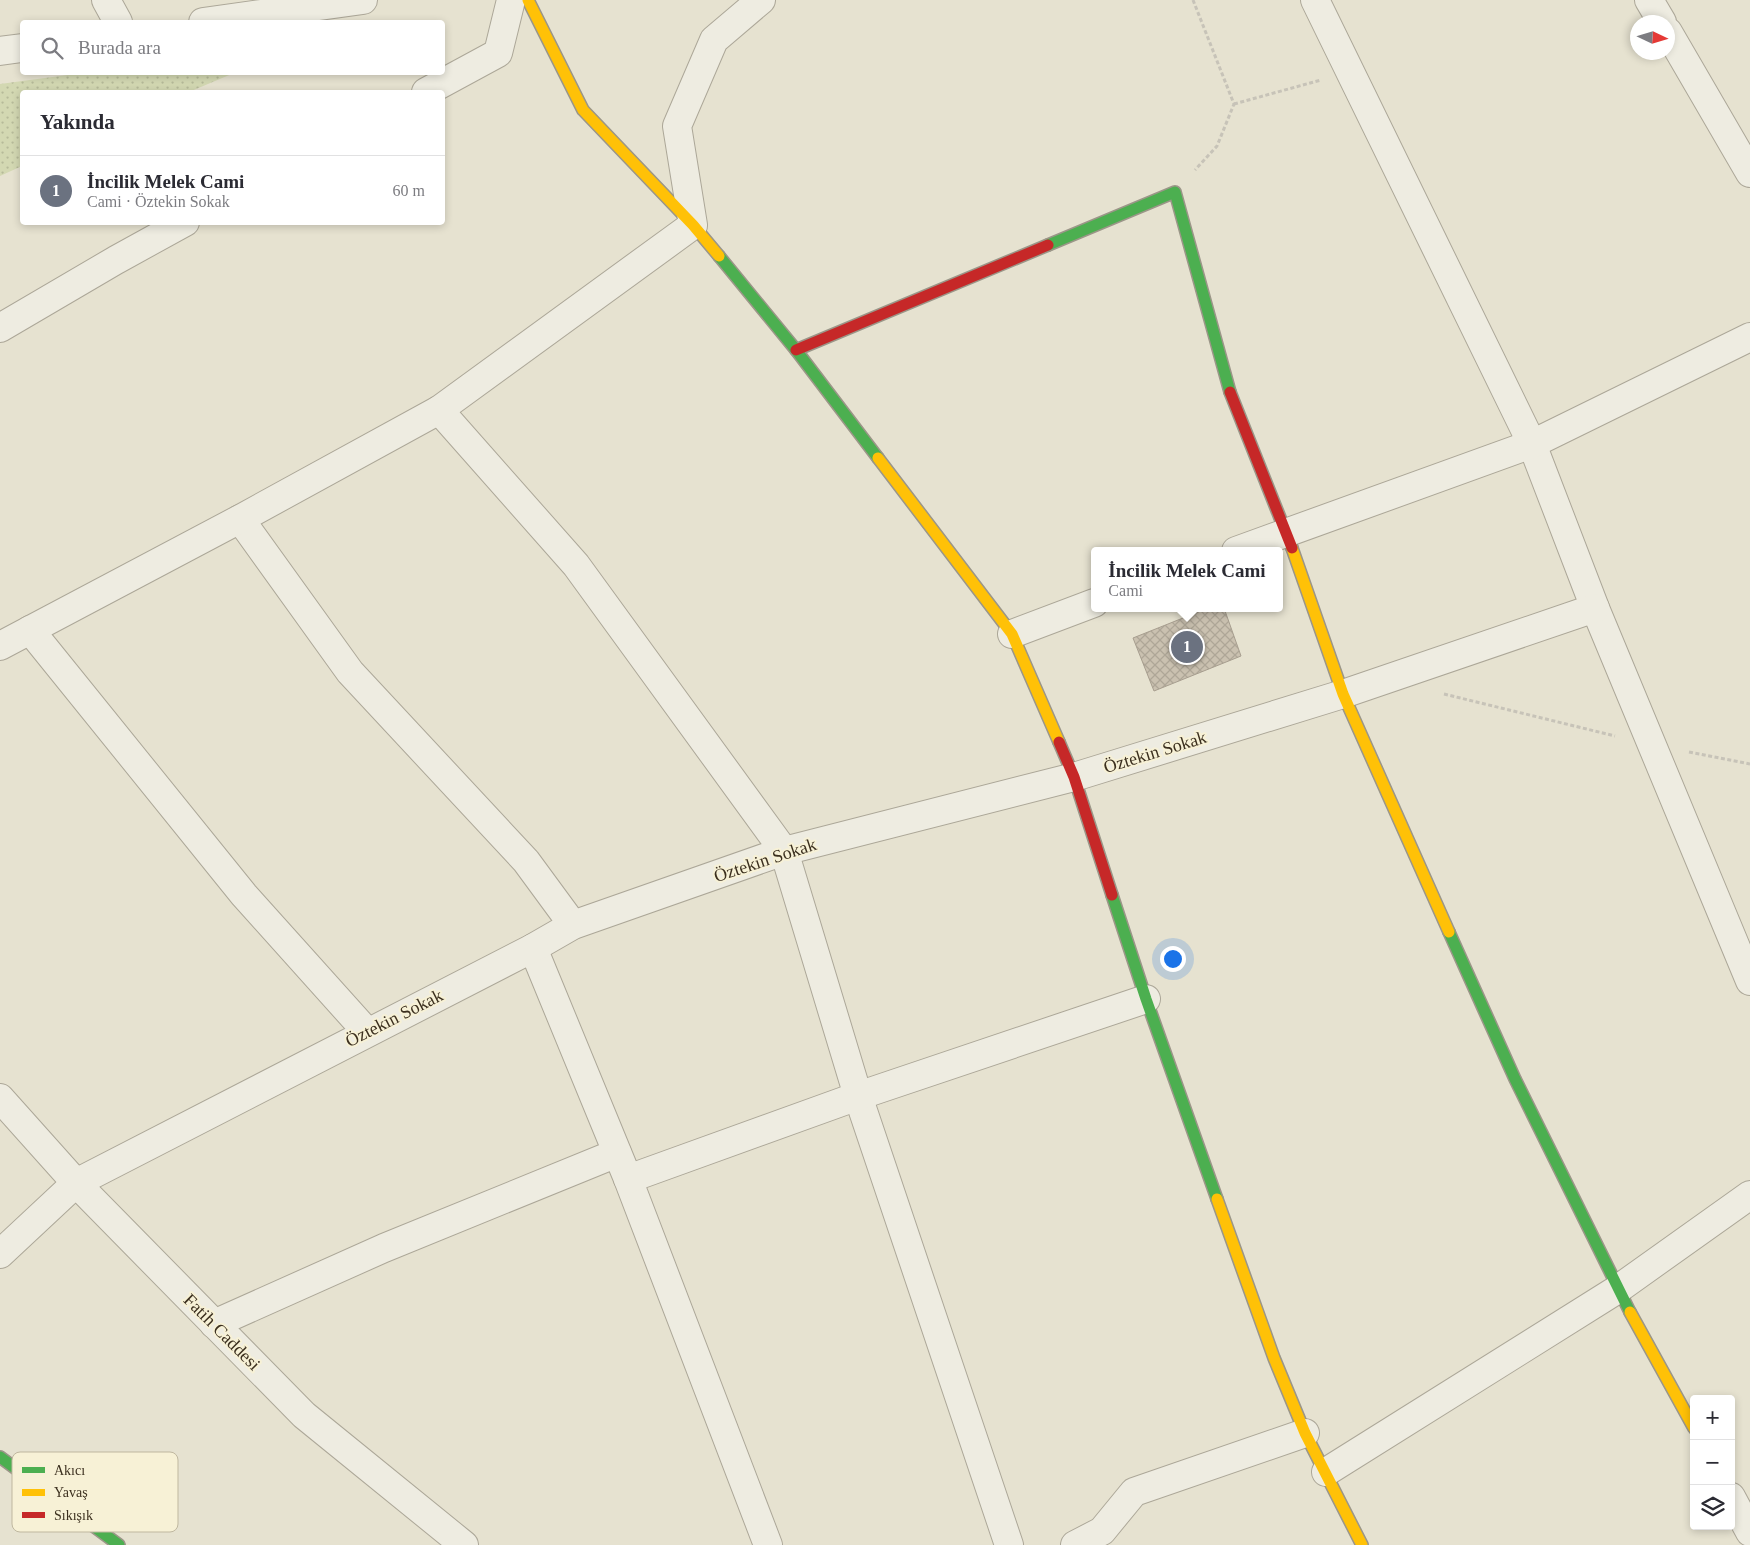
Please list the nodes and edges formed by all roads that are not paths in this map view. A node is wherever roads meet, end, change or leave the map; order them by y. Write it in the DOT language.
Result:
graph roads {
  1 [pos="106,0"];
  2 [pos="363,0"];
  3 [pos="511,0"];
  4 [pos="528,0"];
  5 [pos="761,0"];
  6 [pos="1315,0"];
  7 [pos="1649,0"];
  8 [pos="1658,15"];
  9 [pos="117,20"];
  10 [pos="218,20"];
  11 [pos="1675,44"];
  12 [pos="20,48"];
  13 [pos="0,51"];
  14 [pos="430,90"];
  15 [pos="1750,173"];
  16 [pos="180,225"];
  17 [pos="694,225"];
  18 [pos="0,328"];
  19 [pos="1750,337"];
  20 [pos="796,350"];
  21 [pos="439,410"];
  22 [pos="1532,444"];
  23 [pos="240,519"];
  24 [pos="1286,532"];
  25 [pos="1247,547"];
  26 [pos="1091,605"];
  27 [pos="1595,608"];
  28 [pos="30,630"];
  29 [pos="1012,634"];
  30 [pos="0,646"];
  31 [pos="1343,694"];
  32 [pos="1074,777"];
  33 [pos="784,851"];
  34 [pos="573,925"];
  35 [pos="532,948"];
  36 [pos="1750,981"];
  37 [pos="1146,999"];
  38 [pos="367,1032"];
  39 [pos="858,1096"];
  40 [pos="0,1098"];
  41 [pos="617,1154"];
  42 [pos="628,1179"];
  43 [pos="76,1183"];
  44 [pos="1750,1195"];
  45 [pos="0,1254"];
  46 [pos="1618,1290"];
  47 [pos="214,1324"];
  48 [pos="1690,1421"];
  49 [pos="1305,1433"];
  50 [pos="0,1457"];
  51 [pos="12,1466"];
  52 [pos="1326,1472"];
  53 [pos="1735,1505"];
  54 [pos="101,1532"];
  55 [pos="1750,1532"];
  56 [pos="118,1545"];
  57 [pos="464,1545"];
  58 [pos="768,1545"];
  59 [pos="1009,1545"];
  60 [pos="1075,1545"];
  61 [pos="1362,1545"];
  1 -- 9 [label="street"];
  2 -- 10 [label="street"];
  3 -- 14 [label="street"];
  4 -- 17 [label="street"];
  5 -- 17 [label="street"];
  6 -- 22 [label="street"];
  7 -- 8 [label="street"];
  11 -- 15 [label="street"];
  12 -- 13 [label="street"];
  16 -- 18 [label="street"];
  17 -- 20 [label="street"];
  17 -- 21 [label="street"];
  19 -- 22 [label="street"];
  20 -- 24 [label="street"];
  20 -- 29 [label="street"];
  21 -- 23 [label="street"];
  21 -- 33 [label="street"];
  22 -- 24 [label="street"];
  22 -- 27 [label="street"];
  23 -- 28 [label="street"];
  23 -- 34 [label="street"];
  24 -- 25 [label="street"];
  24 -- 31 [label="street"];
  26 -- 29 [label="street"];
  27 -- 31 [label="street, Öztekin Sokak"];
  27 -- 36 [label="street"];
  28 -- 30 [label="street"];
  28 -- 38 [label="street"];
  29 -- 32 [label="street"];
  31 -- 32 [label="street, Öztekin Sokak"];
  31 -- 46 [label="street"];
  32 -- 33 [label="street, Öztekin Sokak"];
  32 -- 37 [label="street"];
  33 -- 34 [label="street, Öztekin Sokak"];
  33 -- 39 [label="street"];
  34 -- 35 [label="street, Öztekin Sokak"];
  35 -- 38 [label="street, Öztekin Sokak"];
  35 -- 41 [label="street"];
  37 -- 39 [label="street"];
  37 -- 49 [label="street"];
  38 -- 43 [label="street, Öztekin Sokak"];
  39 -- 42 [label="street"];
  39 -- 59 [label="street"];
  40 -- 43 [label="street, Fatih Caddesi"];
  41 -- 42 [label="street"];
  41 -- 47 [label="street"];
  42 -- 58 [label="street"];
  43 -- 45 [label="street, Öztekin Sokak"];
  43 -- 47 [label="street, Fatih Caddesi"];
  44 -- 46 [label="street"];
  46 -- 48 [label="street"];
  46 -- 52 [label="street"];
  47 -- 57 [label="street, Fatih Caddesi"];
  49 -- 52 [label="street"];
  49 -- 60 [label="street"];
  50 -- 51 [label="street"];
  52 -- 61 [label="street"];
  53 -- 55 [label="street"];
  54 -- 56 [label="street"];
}
